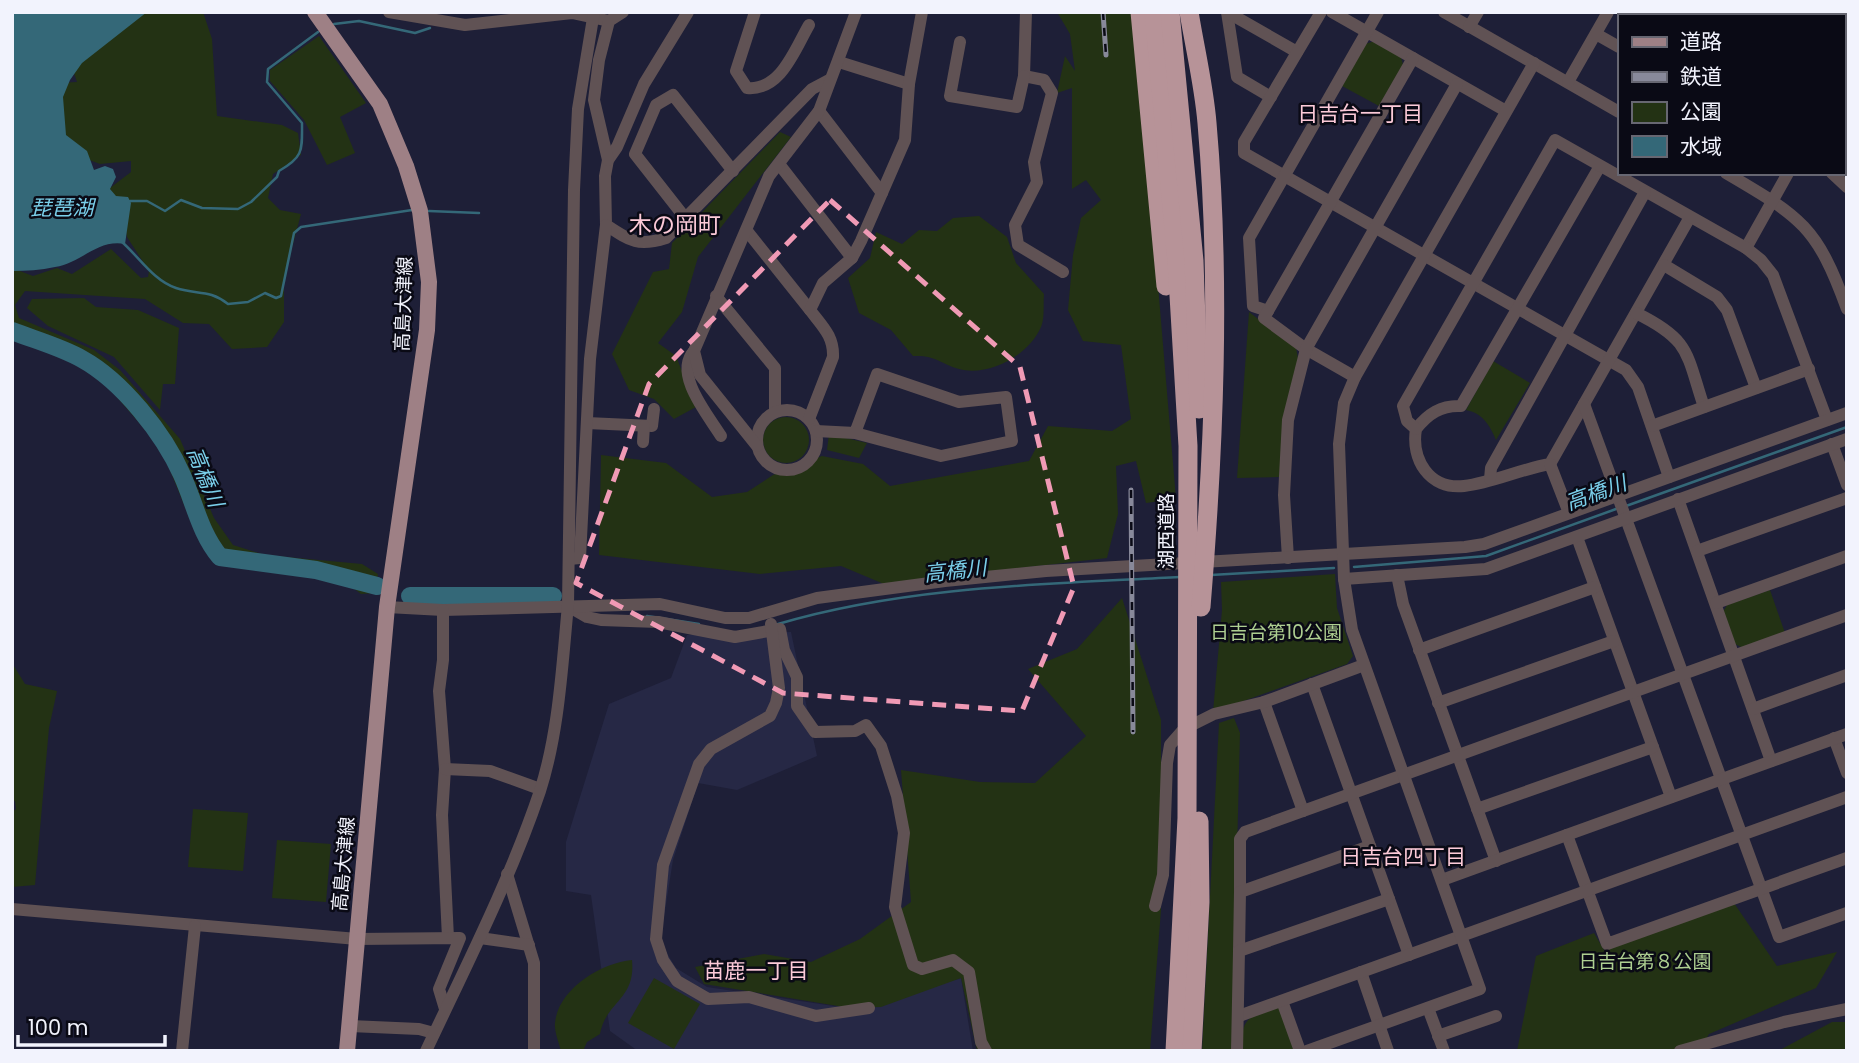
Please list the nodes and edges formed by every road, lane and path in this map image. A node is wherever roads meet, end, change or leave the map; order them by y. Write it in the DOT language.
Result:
graph roads {
  1 [pos="315,12"];
  2 [pos="389,12"];
  3 [pos="623,12"];
  4 [pos="688,12"];
  5 [pos="755,12"];
  6 [pos="856,12"];
  7 [pos="922,12"];
  8 [pos="1026,12"];
  9 [pos="1140,12"];
  10 [pos="1154,12"];
  11 [pos="1170,12"];
  12 [pos="1189,12"];
  13 [pos="1321,12"];
  14 [pos="1332,12"];
  15 [pos="1378,12"];
  16 [pos="1444,12"];
  17 [pos="1478,12"];
  18 [pos="1608,12"];
  19 [pos="542,13"];
  20 [pos="572,13"];
  21 [pos="410,14"];
  22 [pos="594,16"];
  23 [pos="609,21"];
  24 [pos="809,25"];
  25 [pos="1469,27"];
  26 [pos="1367,32"];
  27 [pos="1164,33"];
  28 [pos="1596,34"];
  29 [pos="587,37"];
  30 [pos="960,42"];
  31 [pos="1618,46"];
  32 [pos="1297,52"];
  33 [pos="1413,58"];
  34 [pos="839,62"];
  35 [pos="1534,63"];
  36 [pos="1024,76"];
  37 [pos="829,80"];
  38 [pos="1569,82"];
  39 [pos="909,84"];
  40 [pos="1458,84"];
  41 [pos="1271,97"];
  42 [pos="819,111"];
  43 [pos="1506,111"];
  44 [pos="1618,111"];
  45 [pos="608,160"];
  46 [pos="779,164"];
  47 [pos="1600,166"];
  48 [pos="733,172"];
  49 [pos="1729,175"];
  50 [pos="1787,175"];
  51 [pos="1834,175"];
  52 [pos="1285,176"];
  53 [pos="1847,187"];
  54 [pos="1645,192"];
  55 [pos="882,193"];
  56 [pos="1773,200"];
  57 [pos="1331,202"];
  58 [pos="1690,217"];
  59 [pos="686,219"];
  60 [pos="606,225"];
  61 [pos="1376,228"];
  62 [pos="747,231"];
  63 [pos="1746,248"];
  64 [pos="1424,254"];
  65 [pos="852,258"];
  66 [pos="1664,265"];
  67 [pos="1063,272"];
  68 [pos="1473,282"];
  69 [pos="716,296"];
  70 [pos="1518,308"];
  71 [pos="1847,309"];
  72 [pos="810,310"];
  73 [pos="1268,311"];
  74 [pos="1636,313"];
  75 [pos="1563,334"];
  76 [pos="1306,349"];
  77 [pos="694,351"];
  78 [pos="1608,360"];
  79 [pos="1809,369"];
  80 [pos="1355,377"];
  81 [pos="1756,388"];
  82 [pos="1584,404"];
  83 [pos="1704,407"];
  84 [pos="654,410"];
  85 [pos="775,412"];
  86 [pos="1847,413"];
  87 [pos="1828,420"];
  88 [pos="587,423"];
  89 [pos="812,425"];
  90 [pos="644,426"];
  91 [pos="1652,426"];
  92 [pos="1416,429"];
  93 [pos="855,433"];
  94 [pos="721,436"];
  95 [pos="1847,439"];
  96 [pos="643,442"];
  97 [pos="1832,444"];
  98 [pos="757,446"];
  99 [pos="1195,447"];
  100 [pos="1550,464"];
  101 [pos="1669,477"];
  102 [pos="1490,478"];
  103 [pos="1847,485"];
  104 [pos="1847,498"];
  105 [pos="1678,499"];
  106 [pos="1623,507"];
  107 [pos="1569,513"];
  108 [pos="1577,537"];
  109 [pos="1697,551"];
  110 [pos="1343,554"];
  111 [pos="1847,556"];
  112 [pos="1288,558"];
  113 [pos="569,559"];
  114 [pos="1397,575"];
  115 [pos="1344,579"];
  116 [pos="1595,587"];
  117 [pos="388,602"];
  118 [pos="1716,603"];
  119 [pos="568,605"];
  120 [pos="443,610"];
  121 [pos="769,614"];
  122 [pos="1847,615"];
  123 [pos="772,630"];
  124 [pos="1614,640"];
  125 [pos="1419,650"];
  126 [pos="1734,656"];
  127 [pos="1364,666"];
  128 [pos="1683,674"];
  129 [pos="1847,675"];
  130 [pos="1312,684"];
  131 [pos="1632,692"];
  132 [pos="1264,702"];
  133 [pos="1438,703"];
  134 [pos="1753,709"];
  135 [pos="1840,736"];
  136 [pos="1653,747"];
  137 [pos="1194,755"];
  138 [pos="1457,756"];
  139 [pos="1771,761"];
  140 [pos="445,769"];
  141 [pos="1847,773"];
  142 [pos="1404,775"];
  143 [pos="1721,779"];
  144 [pos="540,789"];
  145 [pos="1351,794"];
  146 [pos="1671,797"];
  147 [pos="1847,797"];
  148 [pos="1477,809"];
  149 [pos="1303,811"];
  150 [pos="1567,835"];
  151 [pos="1742,835"];
  152 [pos="1370,846"];
  153 [pos="1847,858"];
  154 [pos="1496,860"];
  155 [pos="507,874"];
  156 [pos="1442,880"];
  157 [pos="1761,889"];
  158 [pos="1588,891"];
  159 [pos="1240,892"];
  160 [pos="1389,900"];
  161 [pos="1155,906"];
  162 [pos="12,909"];
  163 [pos="1846,916"];
  164 [pos="195,926"];
  165 [pos="1463,936"];
  166 [pos="448,938"];
  167 [pos="480,938"];
  168 [pos="357,939"];
  169 [pos="529,945"];
  170 [pos="1239,951"];
  171 [pos="1409,955"];
  172 [pos="1361,972"];
  173 [pos="1282,1001"];
  174 [pos="869,1008"];
  175 [pos="1428,1008"];
  176 [pos="445,1009"];
  177 [pos="1847,1009"];
  178 [pos="1239,1016"];
  179 [pos="1496,1016"];
  180 [pos="1379,1025"];
  181 [pos="350,1026"];
  182 [pos="434,1033"];
  183 [pos="1438,1036"];
  184 [pos="182,1051"];
  185 [pos="347,1051"];
  186 [pos="426,1051"];
  187 [pos="534,1051"];
  188 [pos="986,1051"];
  189 [pos="1175,1051"];
  190 [pos="1192,1051"];
  191 [pos="1237,1051"];
  192 [pos="1300,1051"];
  193 [pos="1307,1051"];
  194 [pos="1388,1051"];
  195 [pos="1444,1051"];
  196 [pos="1680,1051"];
  1 -- 117 [label="main road, 高島大津線"];
  2 -- 21 [label="street"];
  3 -- 23 [label="street"];
  4 -- 45 [label="street"];
  5 -- 24 [label="street"];
  6 -- 34 [label="street"];
  7 -- 39 [label="street"];
  8 -- 36 [label="street"];
  9 -- 99 [label="highway"];
  10 -- 27 [label="highway"];
  11 -- 27 [label="highway"];
  12 -- 99 [label="highway"];
  13 -- 32 [label="street"];
  14 -- 26 [label="street"];
  15 -- 26 [label="street"];
  16 -- 25 [label="street"];
  17 -- 25 [label="street"];
  18 -- 28 [label="street"];
  19 -- 20 [label="street"];
  19 -- 21 [label="street"];
  20 -- 22 [label="street"];
  20 -- 29 [label="street"];
  22 -- 23 [label="street"];
  22 -- 29 [label="street"];
  23 -- 45 [label="street"];
  25 -- 35 [label="street"];
  26 -- 33 [label="street"];
  26 -- 52 [label="street"];
  27 -- 99 [label="highway"];
  28 -- 31 [label="street"];
  28 -- 38 [label="street"];
  29 -- 113 [label="street"];
  30 -- 36 [label="street"];
  32 -- 41 [label="street"];
  32 -- 41 [label="street"];
  33 -- 40 [label="street"];
  33 -- 57 [label="street"];
  34 -- 37 [label="street"];
  34 -- 39 [label="street"];
  35 -- 38 [label="street"];
  35 -- 43 [label="street"];
  36 -- 67 [label="street"];
  37 -- 42 [label="street"];
  37 -- 48 [label="street"];
  38 -- 44 [label="street"];
  39 -- 55 [label="street"];
  40 -- 43 [label="street"];
  40 -- 61 [label="street"];
  41 -- 52 [label="street"];
  42 -- 46 [label="street"];
  42 -- 55 [label="street"];
  43 -- 64 [label="street"];
  45 -- 60 [label="street"];
  46 -- 62 [label="street"];
  46 -- 65 [label="street"];
  47 -- 54 [label="street"];
  47 -- 68 [label="street"];
  47 -- 70 [label="street"];
  48 -- 59 [label="street"];
  48 -- 59 [label="street"];
  49 -- 56 [label="street"];
  50 -- 56 [label="street"];
  51 -- 53 [label="street"];
  52 -- 57 [label="street"];
  52 -- 73 [label="street"];
  54 -- 58 [label="street"];
  54 -- 75 [label="street"];
  55 -- 65 [label="street"];
  56 -- 63 [label="street"];
  56 -- 71 [label="street"];
  57 -- 61 [label="street"];
  57 -- 73 [label="street"];
  58 -- 63 [label="street"];
  58 -- 66 [label="street"];
  59 -- 60 [label="street"];
  60 -- 88 [label="street"];
  61 -- 64 [label="street"];
  61 -- 76 [label="street"];
  62 -- 69 [label="street"];
  62 -- 72 [label="street"];
  63 -- 79 [label="street"];
  64 -- 68 [label="street"];
  64 -- 80 [label="street"];
  65 -- 72 [label="street"];
  66 -- 74 [label="street"];
  66 -- 81 [label="street"];
  68 -- 70 [label="street"];
  68 -- 92 [label="street"];
  69 -- 77 [label="street"];
  69 -- 85 [label="street"];
  70 -- 75 [label="street"];
  70 -- 92 [label="street"];
  72 -- 89 [label="street"];
  73 -- 76 [label="street"];
  74 -- 78 [label="street"];
  74 -- 83 [label="street"];
  75 -- 78 [label="street"];
  75 -- 102 [label="street"];
  76 -- 80 [label="street"];
  76 -- 112 [label="street"];
  77 -- 94 [label="street"];
  77 -- 98 [label="street"];
  78 -- 82 [label="street"];
  78 -- 91 [label="street"];
  79 -- 81 [label="street"];
  79 -- 87 [label="street"];
  80 -- 110 [label="street"];
  81 -- 83 [label="street"];
  82 -- 100 [label="street"];
  82 -- 106 [label="street"];
  83 -- 91 [label="street"];
  84 -- 90 [label="street"];
  85 -- 89 [label="street"];
  85 -- 98 [label="street"];
  86 -- 87 [label="street"];
  87 -- 101 [label="street"];
  88 -- 90 [label="street"];
  88 -- 113 [label="street"];
  89 -- 93 [label="street"];
  89 -- 98 [label="street"];
  90 -- 96 [label="street"];
  91 -- 101 [label="street"];
  92 -- 102 [label="street"];
  93 -- 93 [label="street"];
  95 -- 97 [label="street"];
  97 -- 103 [label="street"];
  97 -- 105 [label="street"];
  99 -- 137 [label="highway, 湖西道路"];
  99 -- 137 [label="highway, 湖西道路"];
  100 -- 102 [label="street"];
  100 -- 107 [label="street"];
  101 -- 106 [label="street"];
  104 -- 109 [label="street"];
  105 -- 106 [label="street"];
  105 -- 109 [label="street"];
  106 -- 107 [label="street"];
  106 -- 108 [label="street"];
  106 -- 128 [label="street"];
  107 -- 110 [label="street"];
  108 -- 114 [label="street"];
  108 -- 116 [label="street"];
  109 -- 118 [label="street"];
  110 -- 112 [label="street"];
  110 -- 115 [label="street"];
  111 -- 118 [label="street"];
  112 -- 121 [label="street"];
  113 -- 119 [label="street"];
  114 -- 115 [label="street"];
  114 -- 125 [label="street"];
  115 -- 127 [label="street"];
  116 -- 124 [label="street"];
  116 -- 125 [label="street"];
  117 -- 120 [label="street"];
  117 -- 168 [label="main road, 高島大津線"];
  118 -- 126 [label="street"];
  119 -- 120 [label="street"];
  119 -- 121 [label="street"];
  119 -- 123 [label="street"];
  119 -- 144 [label="street"];
  120 -- 140 [label="street"];
  121 -- 123 [label="street"];
  122 -- 126 [label="street"];
  123 -- 174 [label="street"];
  123 -- 188 [label="street"];
  124 -- 131 [label="street"];
  124 -- 133 [label="street"];
  125 -- 133 [label="street"];
  126 -- 128 [label="street"];
  126 -- 134 [label="street"];
  127 -- 130 [label="street"];
  127 -- 142 [label="street"];
  128 -- 131 [label="street"];
  128 -- 143 [label="street"];
  129 -- 134 [label="street"];
  130 -- 132 [label="street"];
  130 -- 145 [label="street"];
  131 -- 136 [label="street"];
  131 -- 138 [label="street"];
  132 -- 149 [label="street"];
  132 -- 161 [label="street"];
  133 -- 138 [label="street"];
  134 -- 139 [label="street"];
  135 -- 139 [label="street"];
  135 -- 141 [label="street"];
  136 -- 146 [label="street"];
  136 -- 148 [label="street"];
  137 -- 189 [label="highway, 湖西道路"];
  137 -- 190 [label="highway, 湖西道路"];
  138 -- 142 [label="street"];
  138 -- 148 [label="street"];
  139 -- 143 [label="street"];
  140 -- 144 [label="street"];
  140 -- 166 [label="street"];
  142 -- 145 [label="street"];
  142 -- 156 [label="street"];
  143 -- 146 [label="street"];
  143 -- 151 [label="street"];
  144 -- 155 [label="street"];
  145 -- 149 [label="street"];
  145 -- 152 [label="street"];
  146 -- 150 [label="street"];
  147 -- 151 [label="street"];
  148 -- 154 [label="street"];
  149 -- 159 [label="street"];
  150 -- 154 [label="street"];
  150 -- 158 [label="street"];
  151 -- 157 [label="street"];
  151 -- 158 [label="street"];
  152 -- 159 [label="street"];
  152 -- 160 [label="street"];
  153 -- 157 [label="street"];
  154 -- 156 [label="street"];
  155 -- 167 [label="street"];
  155 -- 169 [label="street"];
  156 -- 165 [label="street"];
  157 -- 158 [label="street"];
  157 -- 163 [label="street"];
  158 -- 165 [label="street"];
  159 -- 170 [label="street"];
  160 -- 170 [label="street"];
  160 -- 171 [label="street"];
  162 -- 164 [label="street"];
  164 -- 168 [label="street"];
  164 -- 184 [label="street"];
  165 -- 171 [label="street"];
  165 -- 175 [label="street"];
  166 -- 168 [label="street"];
  166 -- 176 [label="street"];
  167 -- 169 [label="street"];
  167 -- 176 [label="street"];
  168 -- 181 [label="main road, 高島大津線"];
  169 -- 187 [label="street"];
  170 -- 178 [label="street"];
  171 -- 172 [label="street"];
  172 -- 173 [label="street"];
  172 -- 180 [label="street"];
  173 -- 178 [label="street"];
  173 -- 192 [label="street"];
  175 -- 180 [label="street"];
  175 -- 183 [label="street"];
  176 -- 182 [label="street"];
  177 -- 196 [label="street"];
  178 -- 191 [label="street"];
  179 -- 183 [label="street"];
  180 -- 193 [label="street"];
  180 -- 194 [label="street"];
  181 -- 182 [label="street"];
  181 -- 185 [label="main road, 高島大津線"];
  182 -- 186 [label="street"];
  183 -- 195 [label="street"];
}
